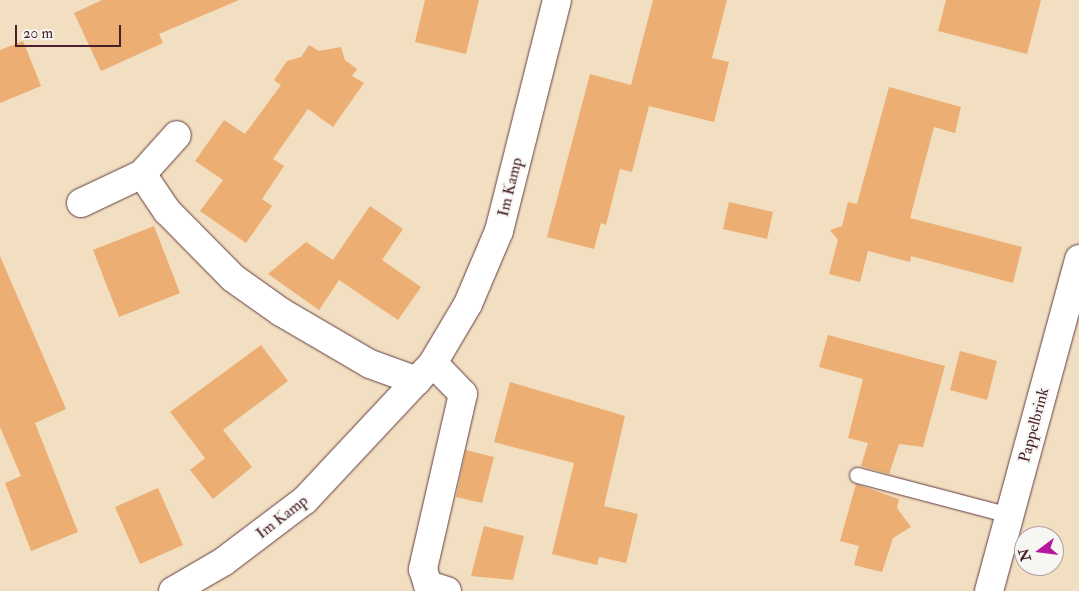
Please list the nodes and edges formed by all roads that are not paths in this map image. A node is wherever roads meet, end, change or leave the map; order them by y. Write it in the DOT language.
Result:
graph roads {
  1 [pos="557,0"];
  2 [pos="177,135"];
  3 [pos="142,174"];
  4 [pos="81,203"];
  5 [pos="1079,259"];
  6 [pos="425,372"];
  7 [pos="857,475"];
  8 [pos="1009,515"];
  9 [pos="173,591"];
  10 [pos="447,591"];
  11 [pos="989,591"];
  1 -- 6 [label="street, Im Kamp"];
  2 -- 3 [label="street"];
  3 -- 4 [label="street"];
  3 -- 6 [label="street"];
  5 -- 8 [label="street, Pappelbrink"];
  6 -- 9 [label="street, Im Kamp"];
  6 -- 10 [label="street"];
  7 -- 8 [label="lane"];
  8 -- 11 [label="street, Pappelbrink"];
}
